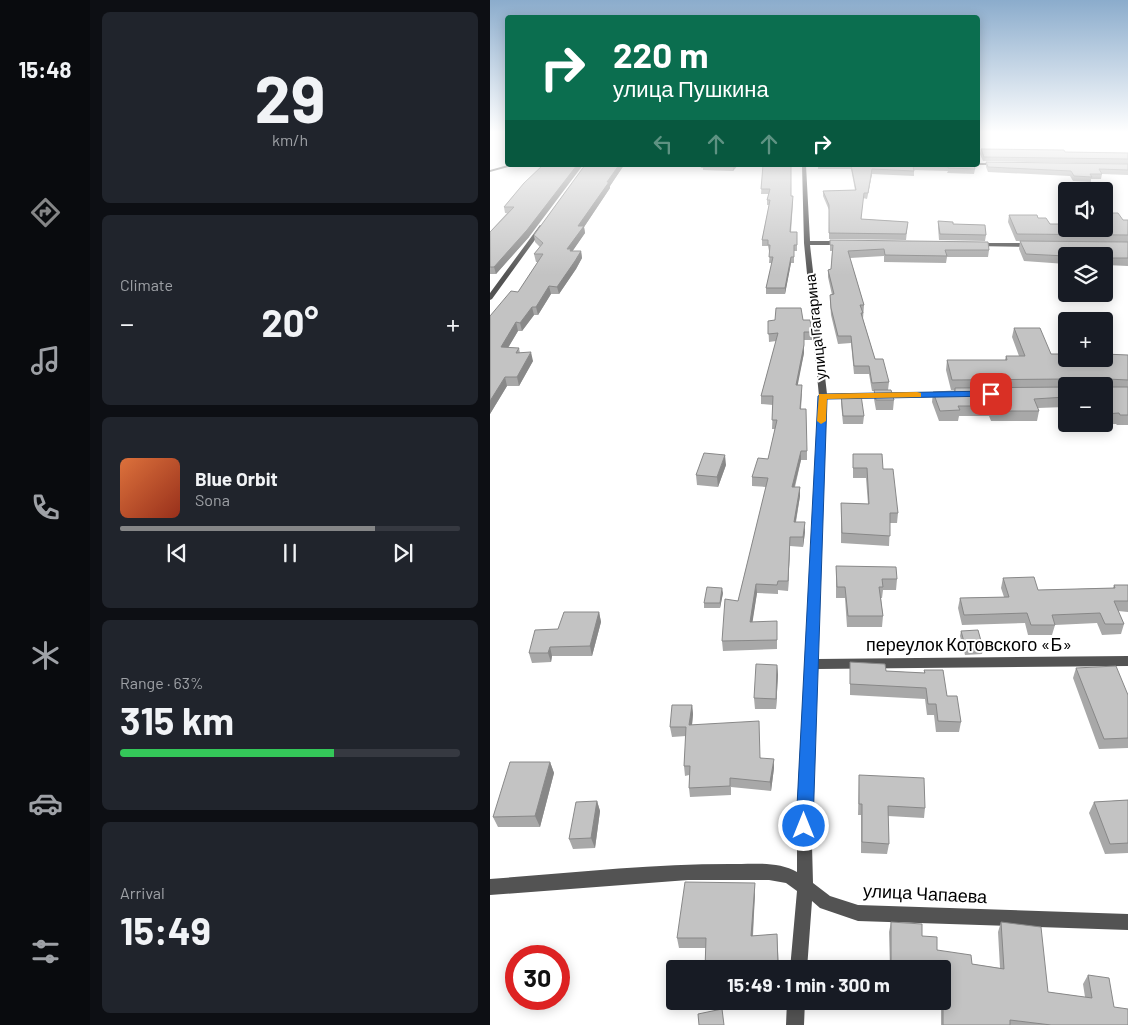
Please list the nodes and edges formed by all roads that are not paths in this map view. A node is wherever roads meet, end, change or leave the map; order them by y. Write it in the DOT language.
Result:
graph roads {
  1 [pos="805,179"];
  2 [pos="549,217"];
  3 [pos="807,243"];
  4 [pos="846,244"];
  5 [pos="972,245"];
  6 [pos="1040,245"];
  7 [pos="490,298"];
  8 [pos="959,395"];
  9 [pos="822,396"];
  10 [pos="1128,662"];
  11 [pos="811,664"];
  12 [pos="805,886"];
  13 [pos="490,887"];
  14 [pos="1128,922"];
  15 [pos="799,960"];
  16 [pos="796,1010"];
  17 [pos="795,1025"];
  1 -- 3 [label="street, улица Гагарина"];
  2 -- 7 [label="street"];
  3 -- 4 [label="street"];
  3 -- 9 [label="street, улица Гагарина"];
  5 -- 6 [label="street"];
  8 -- 9 [label="street"];
  9 -- 11 [label="street, улица Гагарина"];
  10 -- 11 [label="street, переулок Котовского «Б»"];
  11 -- 12 [label="street, улица Гагарина"];
  12 -- 13 [label="street, улица Чапаева"];
  12 -- 14 [label="street, улица Чапаева"];
  12 -- 15 [label="street, улица Гагарина"];
  16 -- 17 [label="street"];
}
